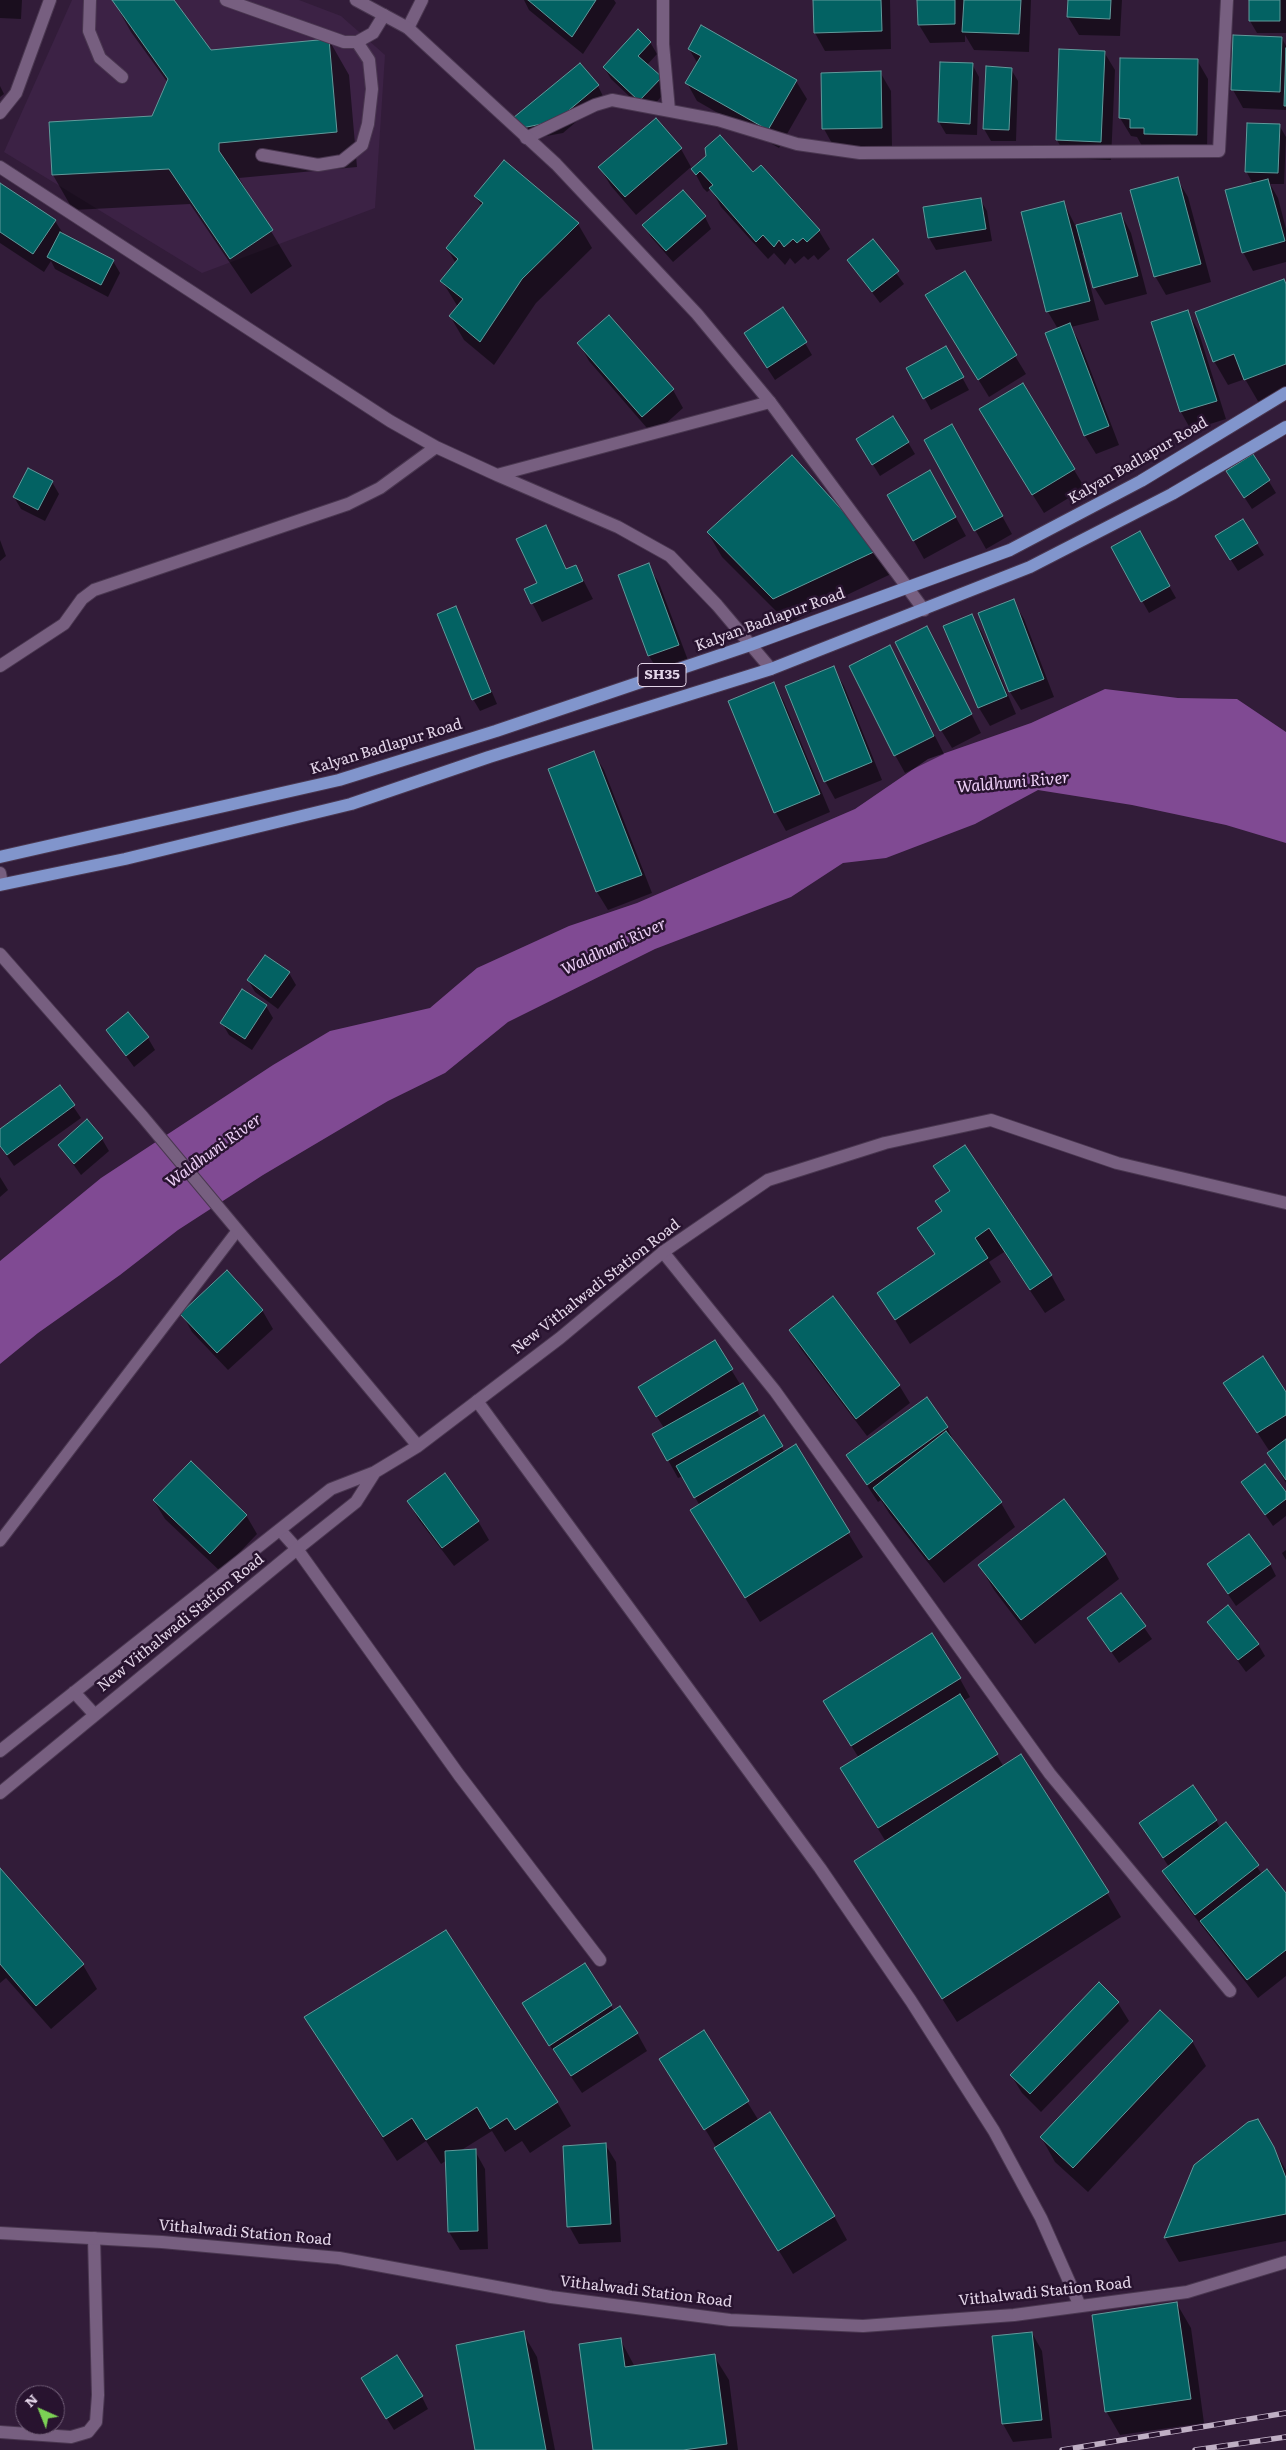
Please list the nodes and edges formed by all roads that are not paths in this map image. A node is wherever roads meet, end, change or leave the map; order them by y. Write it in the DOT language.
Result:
graph roads {
  1 [pos="50,0"];
  2 [pos="90,0"];
  3 [pos="226,0"];
  4 [pos="356,0"];
  5 [pos="422,0"];
  6 [pos="662,0"];
  7 [pos="1227,0"];
  8 [pos="384,15"];
  9 [pos="408,28"];
  10 [pos="357,42"];
  11 [pos="122,77"];
  12 [pos="669,110"];
  13 [pos="0,113"];
  14 [pos="526,138"];
  15 [pos="262,155"];
  16 [pos="0,167"];
  17 [pos="1286,393"];
  18 [pos="770,402"];
  19 [pos="1286,427"];
  20 [pos="436,447"];
  21 [pos="497,475"];
  22 [pos="909,587"];
  23 [pos="924,610"];
  24 [pos="750,645"];
  25 [pos="0,666"];
  26 [pos="771,669"];
  27 [pos="0,857"];
  28 [pos="1,881"];
  29 [pos="0,954"];
  30 [pos="1286,1203"];
  31 [pos="237,1231"];
  32 [pos="663,1252"];
  33 [pos="477,1401"];
  34 [pos="418,1446"];
  35 [pos="375,1472"];
  36 [pos="280,1530"];
  37 [pos="0,1541"];
  38 [pos="297,1549"];
  39 [pos="74,1692"];
  40 [pos="95,1714"];
  41 [pos="0,1751"];
  42 [pos="0,1793"];
  43 [pos="600,1960"];
  44 [pos="1230,1991"];
  45 [pos="0,2233"];
  46 [pos="94,2238"];
  47 [pos="1286,2262"];
  48 [pos="1080,2306"];
  49 [pos="0,2432"];
  1 -- 13 [label="street"];
  2 -- 11 [label="street"];
  3 -- 10 [label="street"];
  4 -- 8 [label="street"];
  5 -- 9 [label="street"];
  6 -- 12 [label="street"];
  7 -- 12 [label="street"];
  8 -- 9 [label="street"];
  8 -- 10 [label="street"];
  9 -- 14 [label="street"];
  10 -- 15 [label="street"];
  12 -- 14 [label="street"];
  14 -- 18 [label="street"];
  16 -- 20 [label="street"];
  17 -- 22 [label="main road, Kalyan Badlapur Road / SH35"];
  18 -- 21 [label="street"];
  18 -- 22 [label="street"];
  19 -- 23 [label="main road, SH35"];
  20 -- 21 [label="street"];
  20 -- 25 [label="street"];
  21 -- 24 [label="street"];
  22 -- 23 [label="street"];
  22 -- 24 [label="main road, Kalyan Badlapur Road / SH35"];
  23 -- 26 [label="main road, SH35"];
  24 -- 26 [label="street"];
  24 -- 27 [label="main road, Kalyan Badlapur Road / SH35"];
  26 -- 28 [label="main road, SH35"];
  29 -- 31 [label="street"];
  30 -- 32 [label="street, New Vithalwadi Station Road"];
  31 -- 34 [label="street"];
  31 -- 37 [label="lane"];
  32 -- 33 [label="street, New Vithalwadi Station Road"];
  32 -- 44 [label="street"];
  33 -- 34 [label="street, New Vithalwadi Station Road"];
  33 -- 48 [label="street"];
  34 -- 35 [label="street, New Vithalwadi Station Road"];
  35 -- 36 [label="street, New Vithalwadi Station Road"];
  35 -- 38 [label="street, New Vithalwadi Station Road"];
  36 -- 38 [label="street"];
  36 -- 39 [label="street, New Vithalwadi Station Road"];
  38 -- 40 [label="street, New Vithalwadi Station Road"];
  38 -- 43 [label="street"];
  39 -- 40 [label="street"];
  39 -- 41 [label="street, New Vithalwadi Station Road"];
  40 -- 42 [label="street, New Vithalwadi Station Road"];
  45 -- 46 [label="street, Vithalwadi Station Road"];
  46 -- 48 [label="street, Vithalwadi Station Road"];
  46 -- 49 [label="street"];
  47 -- 48 [label="street, Vithalwadi Station Road"];
}
